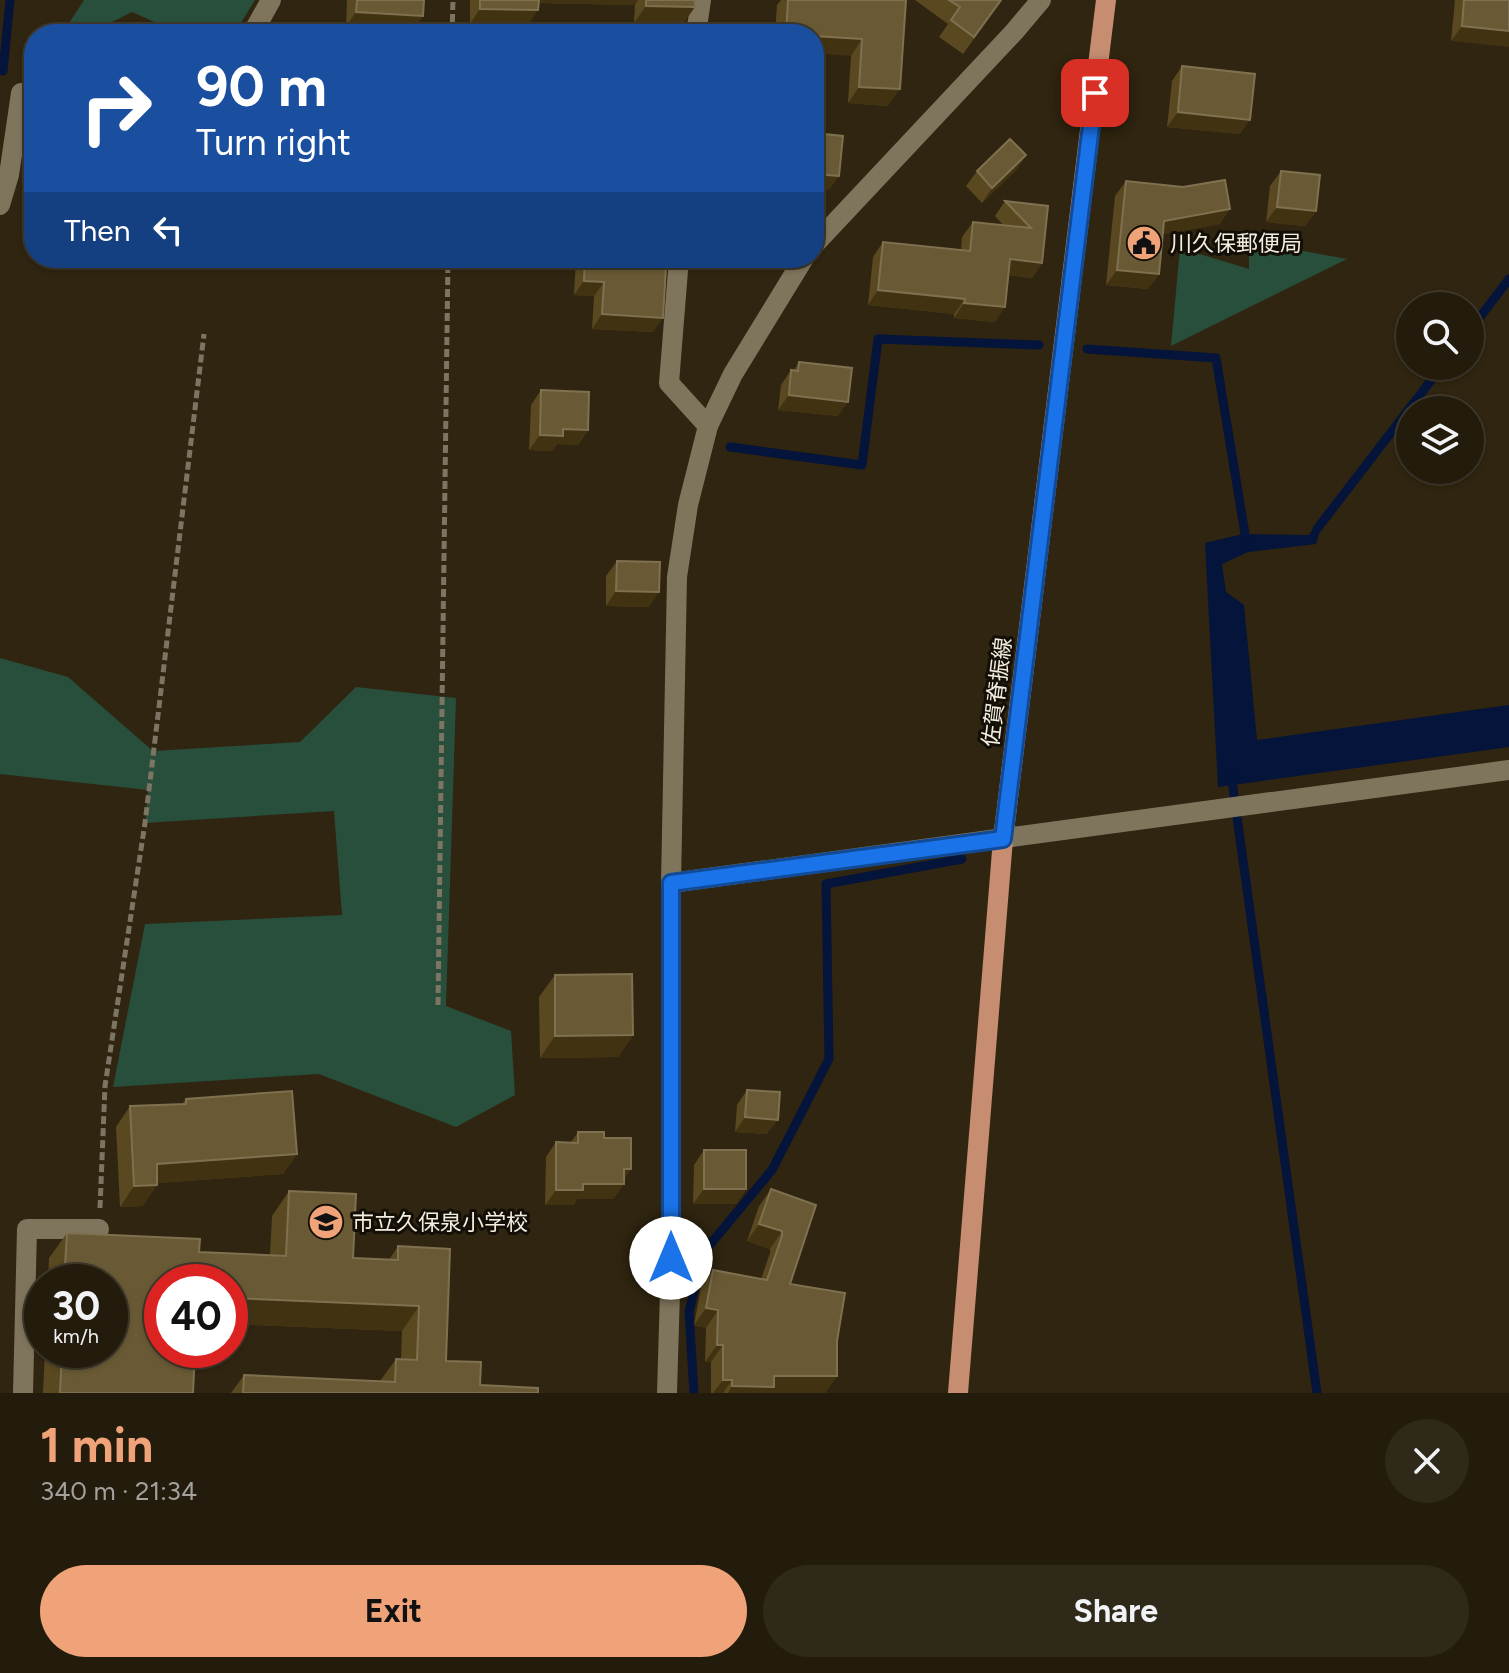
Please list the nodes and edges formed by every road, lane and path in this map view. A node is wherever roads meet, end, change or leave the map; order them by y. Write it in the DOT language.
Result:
graph roads {
  1 [pos="271,0"];
  2 [pos="453,0"];
  3 [pos="701,0"];
  4 [pos="1041,0"];
  5 [pos="1106,0"];
  6 [pos="258,24"];
  7 [pos="452,24"];
  8 [pos="697,24"];
  9 [pos="0,88"];
  10 [pos="24,92"];
  11 [pos="24,110"];
  12 [pos="0,205"];
  13 [pos="824,234"];
  14 [pos="448,268"];
  15 [pos="678,268"];
  16 [pos="798,268"];
  17 [pos="204,334"];
  18 [pos="708,426"];
  19 [pos="1509,770"];
  20 [pos="1003,839"];
  21 [pos="671,883"];
  22 [pos="438,1005"];
  23 [pos="99,1229"];
  24 [pos="23,1393"];
  25 [pos="667,1393"];
  26 [pos="958,1393"];
  1 -- 6 [label="street"];
  2 -- 7 [label="path"];
  3 -- 8 [label="street"];
  4 -- 13 [label="street"];
  5 -- 20 [label="main road, 佐賀脊振線"];
  9 -- 10 [label="street"];
  11 -- 12 [label="street"];
  14 -- 22 [label="path"];
  15 -- 18 [label="street"];
  16 -- 18 [label="street"];
  17 -- 23 [label="path"];
  18 -- 21 [label="street"];
  19 -- 20 [label="street"];
  20 -- 21 [label="street"];
  20 -- 26 [label="main road, 佐賀脊振線"];
  21 -- 25 [label="street"];
  23 -- 24 [label="street"];
}
